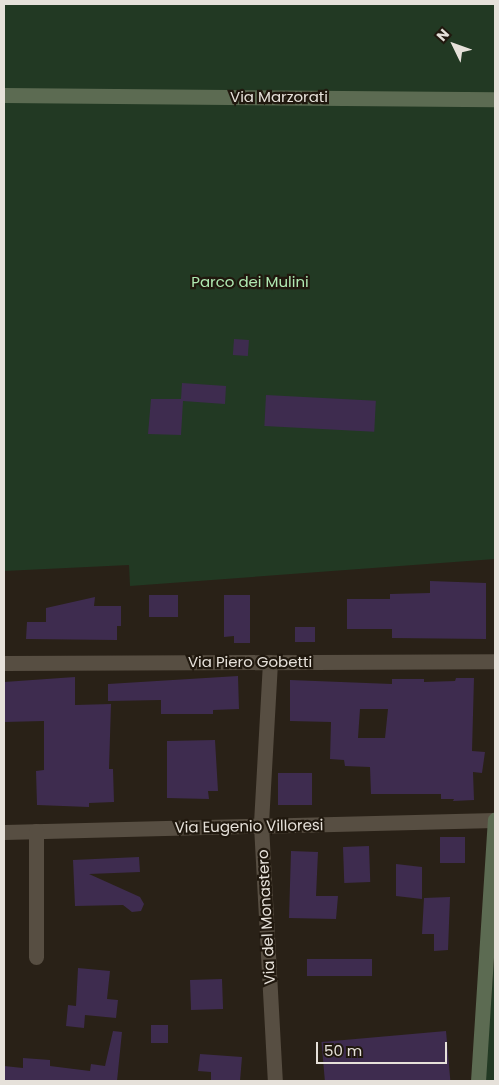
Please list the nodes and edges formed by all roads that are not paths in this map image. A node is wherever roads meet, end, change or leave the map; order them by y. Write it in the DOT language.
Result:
graph roads {
  1 [pos="4,95"];
  2 [pos="495,99"];
  3 [pos="495,661"];
  4 [pos="4,662"];
  5 [pos="270,662"];
  6 [pos="495,820"];
  7 [pos="261,825"];
  8 [pos="36,831"];
  9 [pos="4,832"];
  10 [pos="36,957"];
  11 [pos="274,1081"];
  12 [pos="478,1081"];
  1 -- 2 [label="street, Via Marzorati"];
  3 -- 5 [label="street, Via Piero Gobetti"];
  4 -- 5 [label="street, Via Piero Gobetti"];
  5 -- 7 [label="street, Via del Monastero"];
  6 -- 7 [label="street, Via Eugenio Villoresi"];
  6 -- 12 [label="street"];
  7 -- 8 [label="street, Via Eugenio Villoresi"];
  7 -- 11 [label="street, Via del Monastero"];
  8 -- 9 [label="street, Via Eugenio Villoresi"];
  8 -- 10 [label="street"];
}
